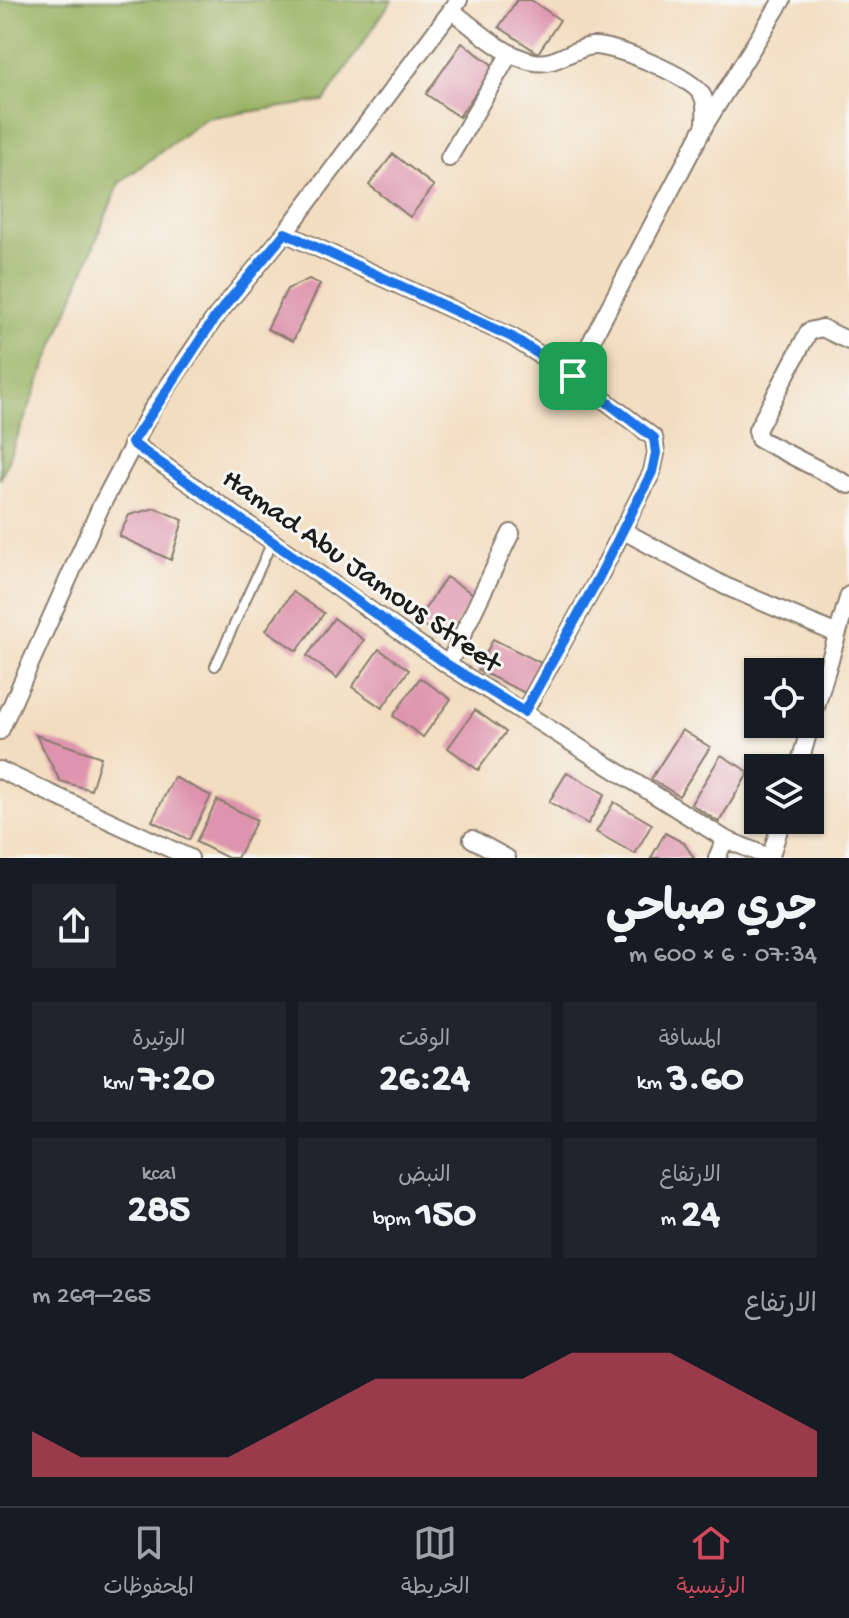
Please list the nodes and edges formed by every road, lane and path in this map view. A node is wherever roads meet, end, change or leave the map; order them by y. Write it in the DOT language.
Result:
graph roads {
  1 [pos="782,0"];
  2 [pos="455,5"];
  3 [pos="510,53"];
  4 [pos="705,125"];
  5 [pos="449,158"];
  6 [pos="285,233"];
  7 [pos="849,341"];
  8 [pos="573,376"];
  9 [pos="132,443"];
  10 [pos="849,485"];
  11 [pos="622,530"];
  12 [pos="511,533"];
  13 [pos="272,542"];
  14 [pos="849,595"];
  15 [pos="837,634"];
  16 [pos="448,665"];
  17 [pos="215,666"];
  18 [pos="524,712"];
  19 [pos="0,731"];
  20 [pos="802,754"];
  21 [pos="0,770"];
  22 [pos="778,834"];
  23 [pos="472,839"];
  24 [pos="725,839"];
  25 [pos="190,858"];
  26 [pos="507,858"];
  27 [pos="717,858"];
  28 [pos="771,858"];
  1 -- 4 [label="street"];
  2 -- 3 [label="street"];
  2 -- 6 [label="street"];
  3 -- 4 [label="street"];
  3 -- 5 [label="street"];
  4 -- 8 [label="street"];
  6 -- 8 [label="street"];
  6 -- 9 [label="street"];
  7 -- 10 [label="street"];
  8 -- 11 [label="street"];
  9 -- 13 [label="street, Hamad Abu Jamous Street"];
  9 -- 19 [label="street"];
  11 -- 15 [label="street"];
  11 -- 18 [label="street"];
  12 -- 16 [label="street"];
  13 -- 16 [label="street, Hamad Abu Jamous Street"];
  13 -- 17 [label="lane"];
  14 -- 15 [label="street"];
  15 -- 20 [label="street"];
  16 -- 18 [label="street, Hamad Abu Jamous Street"];
  18 -- 24 [label="street, Hamad Abu Jamous Street"];
  21 -- 25 [label="street"];
  22 -- 28 [label="street"];
  23 -- 26 [label="street"];
  24 -- 27 [label="street"];
  24 -- 28 [label="street, Hamad Abu Jamous Street"];
}
